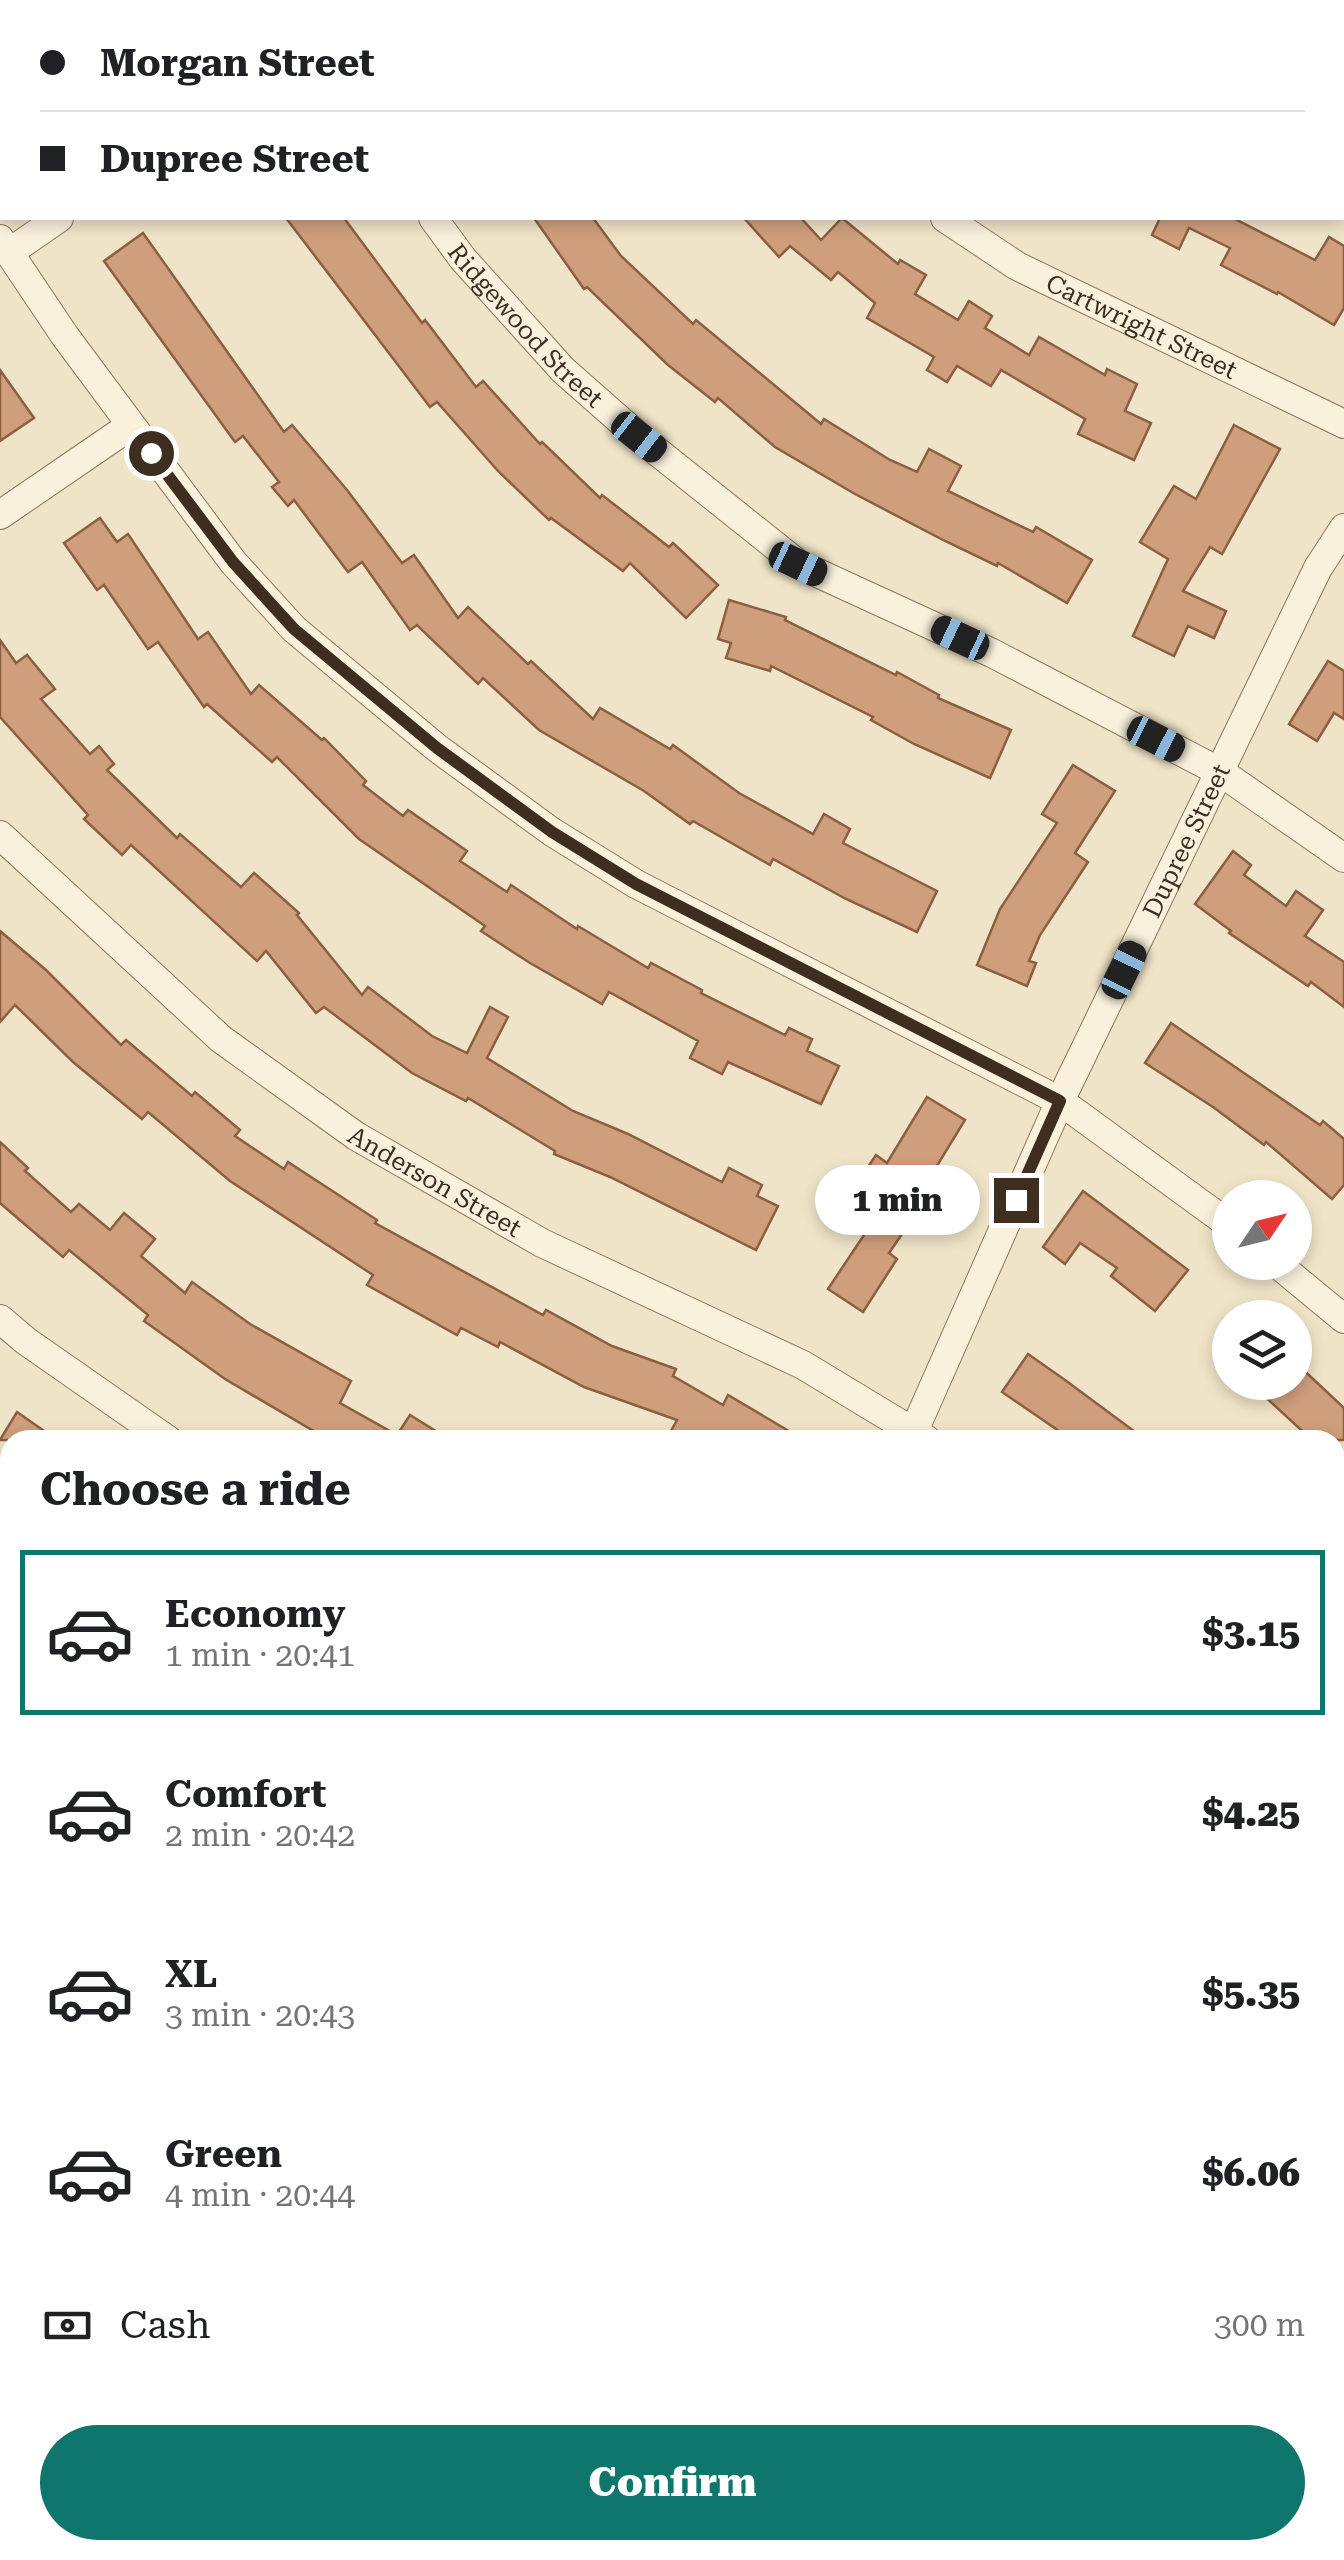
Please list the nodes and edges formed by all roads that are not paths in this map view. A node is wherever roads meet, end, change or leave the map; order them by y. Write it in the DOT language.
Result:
graph roads {
  1 [pos="55,220"];
  2 [pos="435,220"];
  3 [pos="948,220"];
  4 [pos="5,246"];
  5 [pos="1344,424"];
  6 [pos="130,426"];
  7 [pos="0,514"];
  8 [pos="1344,528"];
  9 [pos="1222,773"];
  10 [pos="0,836"];
  11 [pos="1344,858"];
  12 [pos="1060,1101"];
  13 [pos="1212,1212"];
  14 [pos="1296,1280"];
  15 [pos="0,1319"];
  16 [pos="1344,1320"];
  17 [pos="154,1430"];
  18 [pos="906,1430"];
  19 [pos="920,1430"];
  1 -- 4 [label="street"];
  2 -- 9 [label="street, Ridgewood Street"];
  3 -- 5 [label="street, Cartwright Street"];
  4 -- 6 [label="street"];
  6 -- 7 [label="street"];
  6 -- 12 [label="street"];
  8 -- 9 [label="street, Dupree Street"];
  9 -- 11 [label="street, Ridgewood Street"];
  9 -- 12 [label="street, Dupree Street"];
  10 -- 18 [label="street, Anderson Street"];
  12 -- 13 [label="street"];
  12 -- 19 [label="street, Dupree Street"];
  14 -- 16 [label="street"];
  15 -- 17 [label="street"];
}
